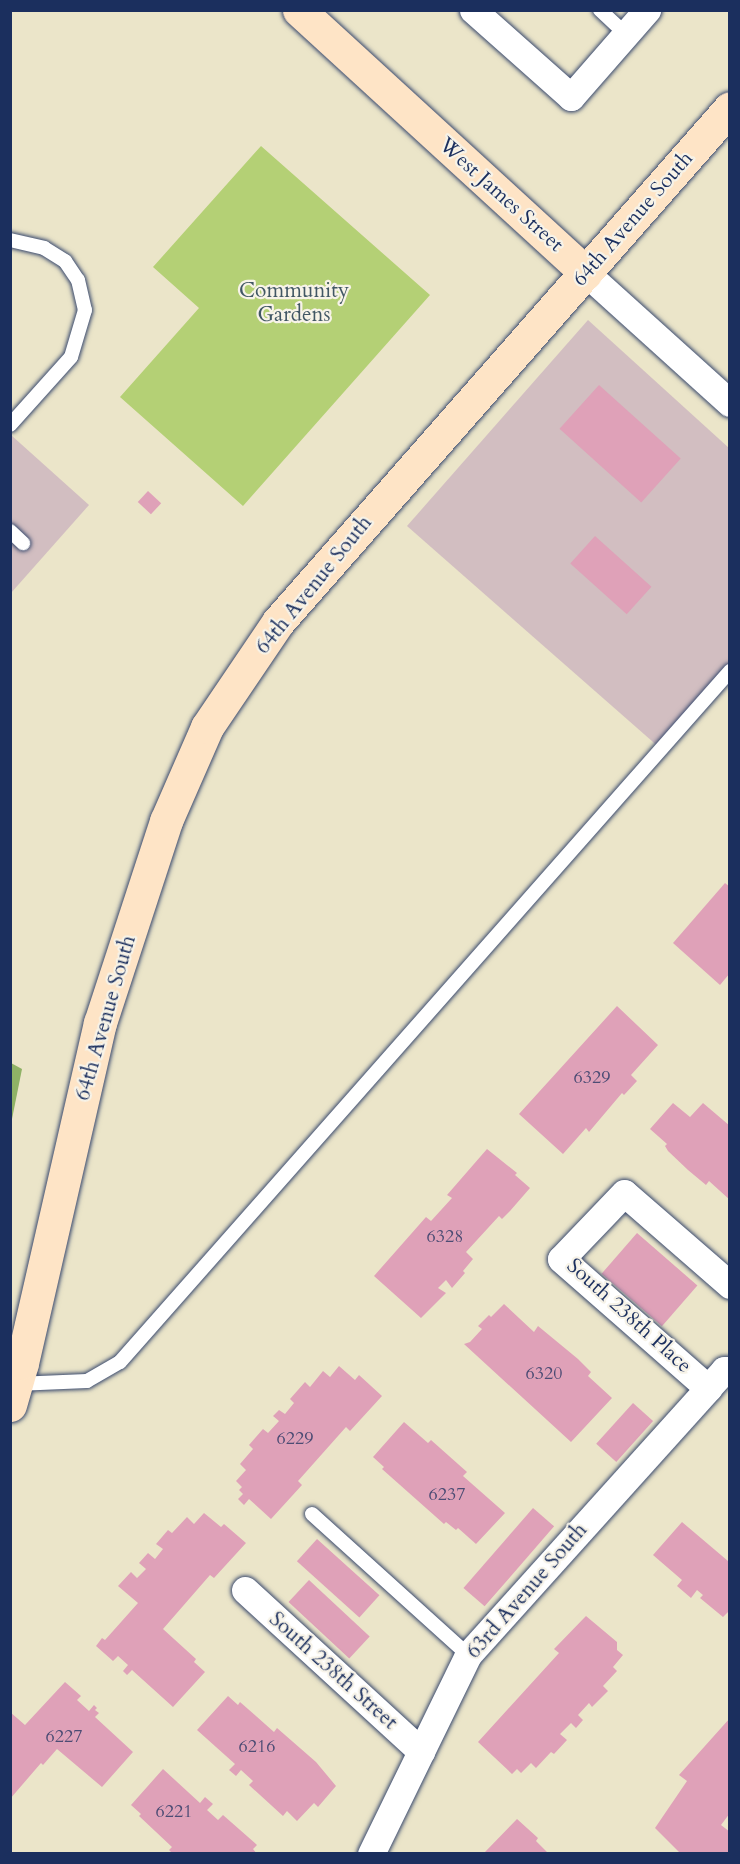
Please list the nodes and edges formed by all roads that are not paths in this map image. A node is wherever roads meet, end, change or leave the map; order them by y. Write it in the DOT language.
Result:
graph roads {
  1 [pos="298,10"];
  2 [pos="472,10"];
  3 [pos="600,10"];
  4 [pos="646,10"];
  5 [pos="626,34"];
  6 [pos="729,108"];
  7 [pos="10,240"];
  8 [pos="586,273"];
  9 [pos="729,403"];
  10 [pos="10,425"];
  11 [pos="10,531"];
  12 [pos="23,543"];
  13 [pos="729,671"];
  14 [pos="729,1285"];
  15 [pos="729,1370"];
  16 [pos="15,1378"];
  17 [pos="708,1388"];
  18 [pos="312,1514"];
  19 [pos="244,1590"];
  20 [pos="468,1655"];
  21 [pos="421,1751"];
  22 [pos="371,1854"];
  1 -- 8 [label="street, West James Street"];
  2 -- 5 [label="street"];
  3 -- 5 [label="lane"];
  4 -- 5 [label="street"];
  6 -- 8 [label="street, 64th Avenue South"];
  7 -- 10 [label="lane"];
  8 -- 9 [label="street, West James Street"];
  8 -- 16 [label="street, 64th Avenue South"];
  11 -- 12 [label="lane"];
  13 -- 16 [label="lane"];
  14 -- 17 [label="street, South 238th Place"];
  15 -- 17 [label="street, South 238th Place"];
  17 -- 20 [label="street, 63rd Avenue South"];
  18 -- 20 [label="lane"];
  19 -- 21 [label="street, South 238th Street"];
  20 -- 21 [label="street, 63rd Avenue South"];
  21 -- 22 [label="street, 63rd Avenue South"];
}
